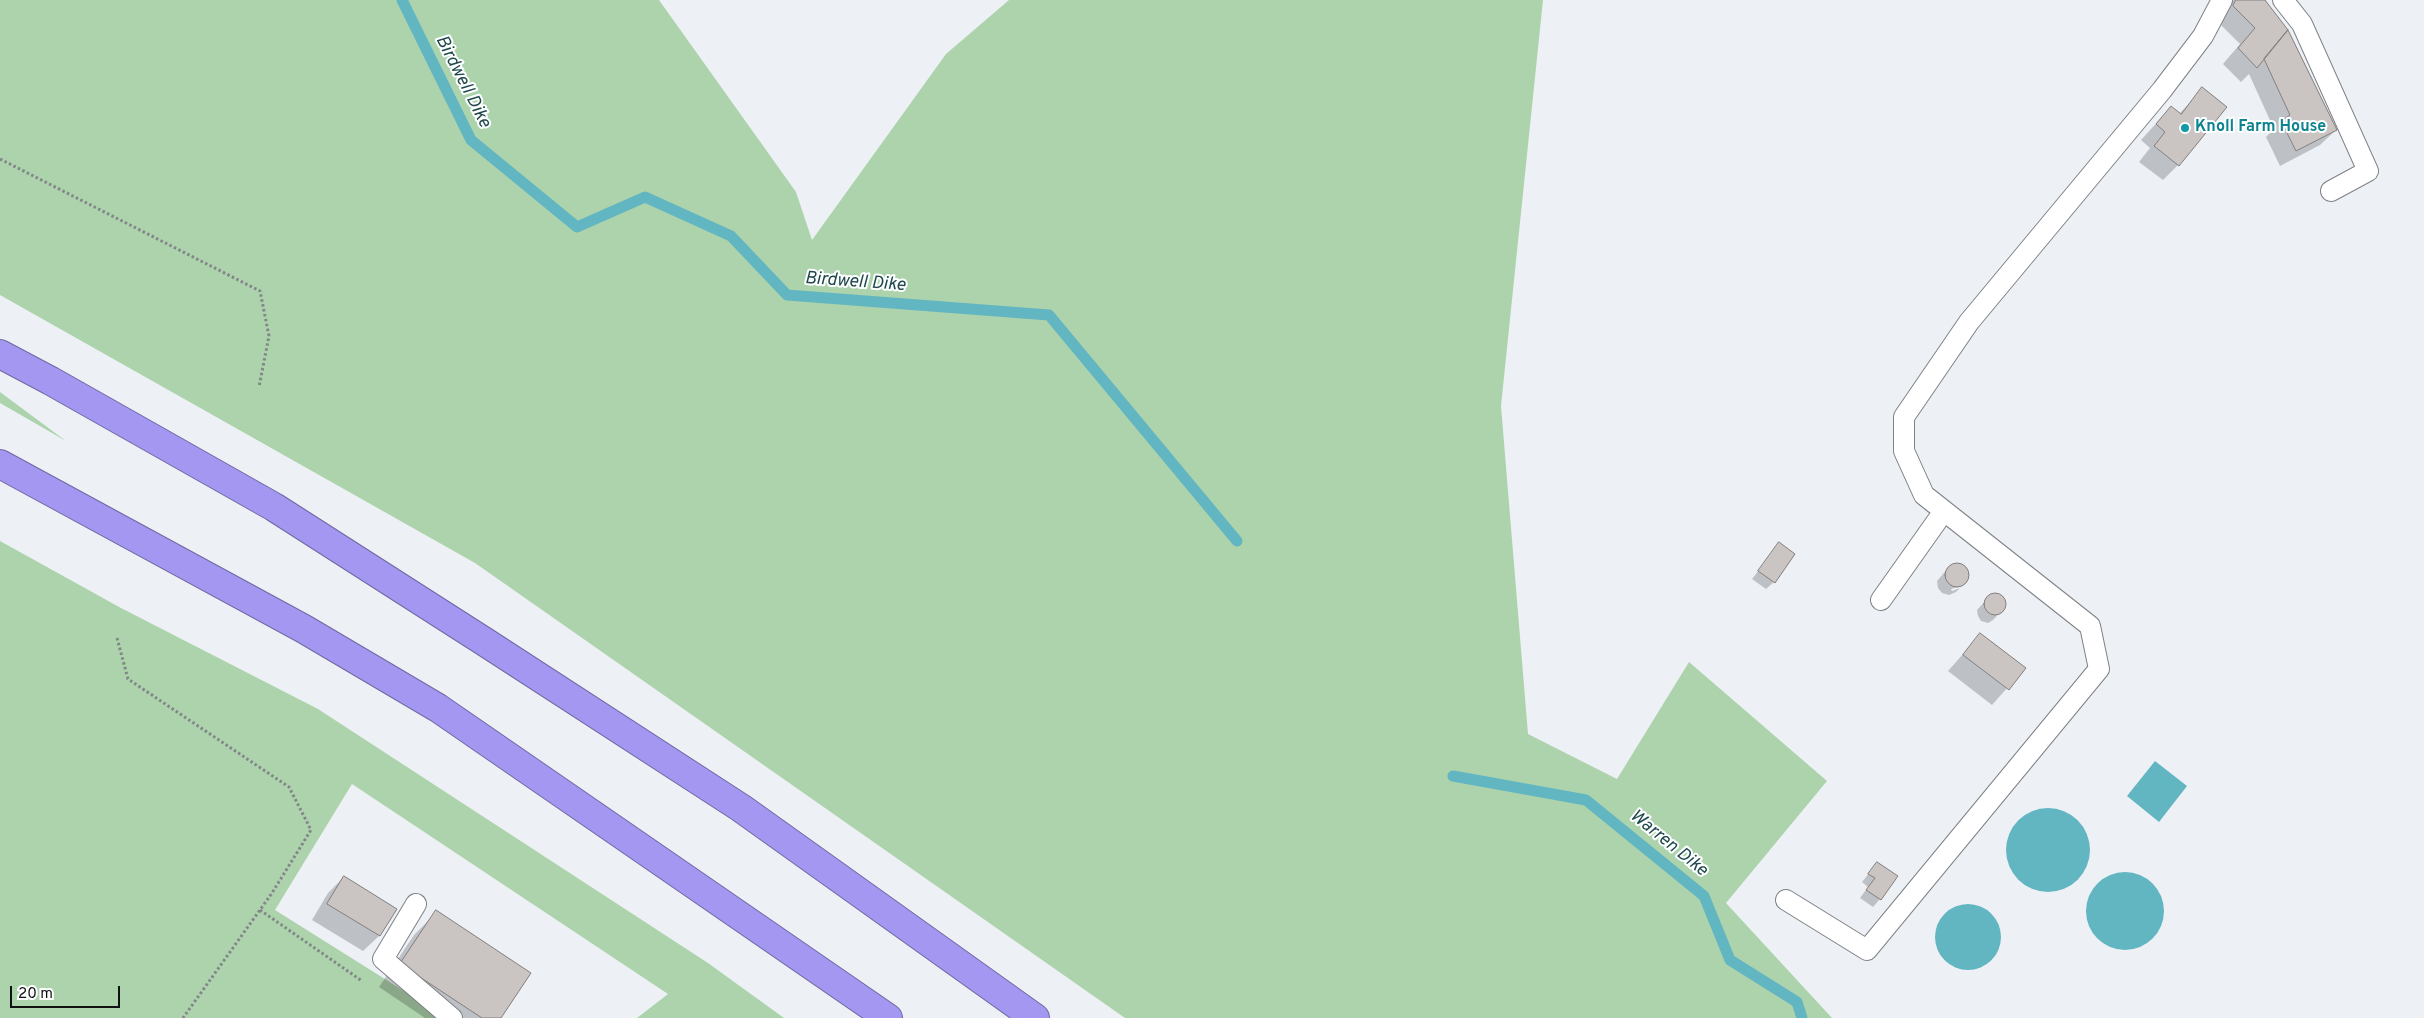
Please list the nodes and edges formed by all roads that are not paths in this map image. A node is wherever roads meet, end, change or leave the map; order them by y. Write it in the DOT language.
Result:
graph roads {
  1 [pos="2222,0"];
  2 [pos="2283,0"];
  3 [pos="2331,191"];
  4 [pos="0,354"];
  5 [pos="0,464"];
  6 [pos="1944,511"];
  7 [pos="1881,600"];
  8 [pos="1786,900"];
  9 [pos="416,904"];
  10 [pos="452,1018"];
  11 [pos="888,1018"];
  12 [pos="1035,1018"];
  1 -- 6 [label="lane"];
  2 -- 3 [label="lane"];
  4 -- 12 [label="highway"];
  5 -- 11 [label="highway"];
  6 -- 7 [label="lane"];
  6 -- 8 [label="lane"];
  9 -- 10 [label="lane"];
}
